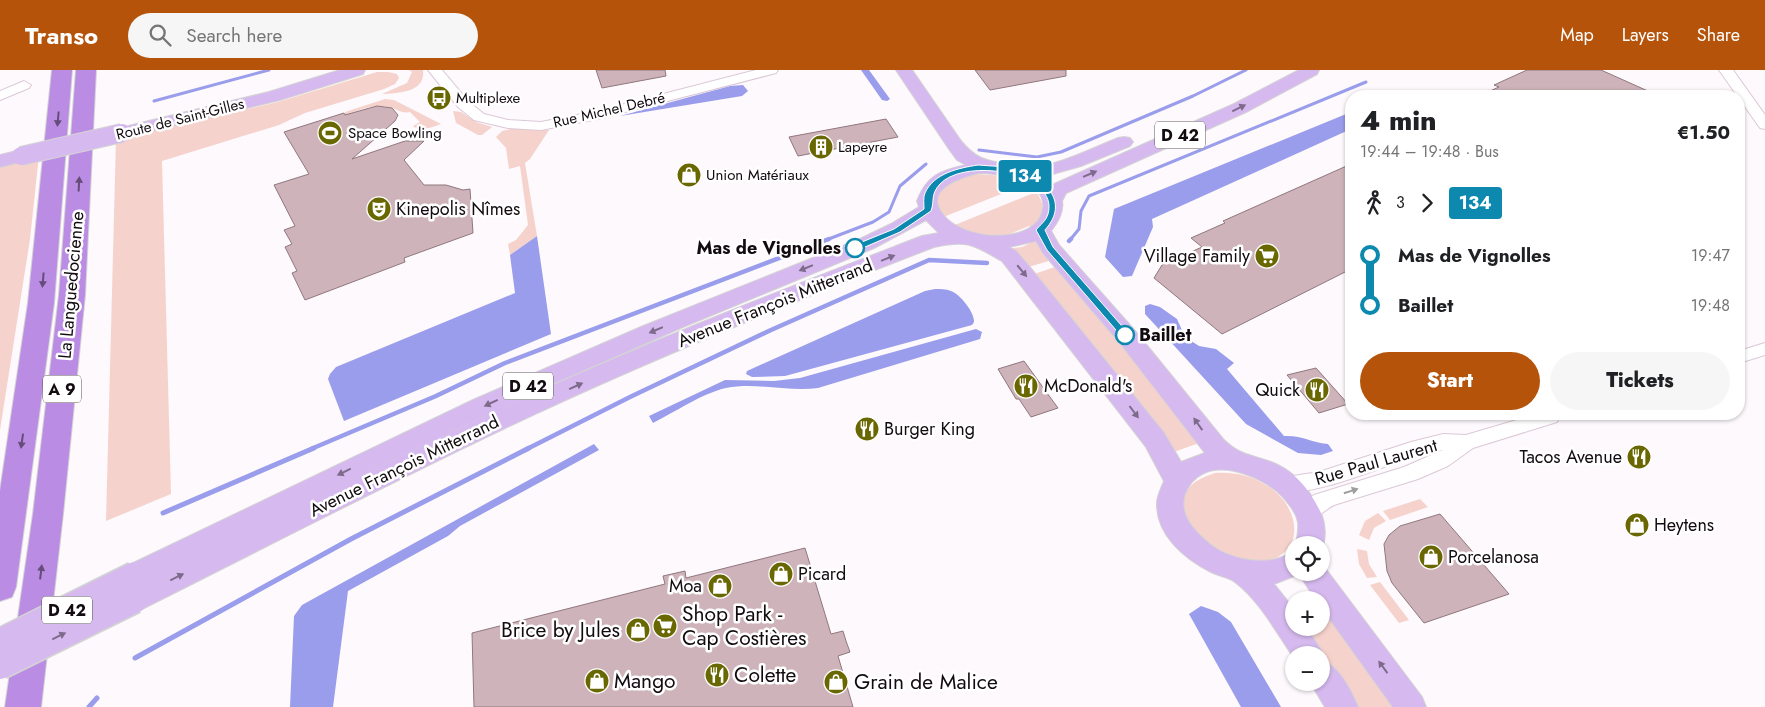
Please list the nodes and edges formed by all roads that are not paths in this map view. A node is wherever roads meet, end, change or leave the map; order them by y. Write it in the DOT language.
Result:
graph roads {
  1 [pos="62,70"];
  2 [pos="86,70"];
  3 [pos="357,70"];
  4 [pos="435,70"];
  5 [pos="771,70"];
  6 [pos="890,70"];
  7 [pos="904,70"];
  8 [pos="1280,70"];
  9 [pos="1311,70"];
  10 [pos="1726,70"];
  11 [pos="1737,70"];
  12 [pos="24,86"];
  13 [pos="1740,90"];
  14 [pos="0,96"];
  15 [pos="1745,97"];
  16 [pos="1765,111"];
  17 [pos="1765,126"];
  18 [pos="0,161"];
  19 [pos="983,167"];
  20 [pos="1022,174"];
  21 [pos="947,175"];
  22 [pos="1052,201"];
  23 [pos="928,210"];
  24 [pos="1040,230"];
  25 [pos="957,236"];
  26 [pos="984,242"];
  27 [pos="1765,349"];
  28 [pos="1745,355"];
  29 [pos="1542,420"];
  30 [pos="1466,443"];
  31 [pos="1230,460"];
  32 [pos="1177,481"];
  33 [pos="1287,484"];
  34 [pos="1308,512"];
  35 [pos="1311,536"];
  36 [pos="1285,567"];
  37 [pos="1244,572"];
  38 [pos="1319,581"];
  39 [pos="0,587"];
  40 [pos="134,588"];
  41 [pos="0,643"];
  42 [pos="1303,646"];
  43 [pos="0,666"];
  44 [pos="1330,688"];
  45 [pos="23,707"];
  46 [pos="1343,707"];
  47 [pos="1412,707"];
  1 -- 39 [label="highway, La Languedocienne / A 9, one-way"];
  45 -- 2 [label="highway, La Languedocienne / A 9, one-way"];
  3 -- 18 [label="main road, Route de Saint-Gilles, bridge"];
  4 -- 5 [label="street, Rue Michel Debré"];
  6 -- 21 [label="main road"];
  7 -- 19 [label="main road"];
  8 -- 20 [label="main road, D 42"];
  22 -- 9 [label="main road, D 42, one-way"];
  10 -- 13 [label="street"];
  11 -- 16 [label="street"];
  12 -- 14 [label="street"];
  15 -- 17 [label="street"];
  19 -- 20 [label="main road"];
  19 -- 21 [label="main road"];
  20 -- 22 [label="main road"];
  21 -- 23 [label="main road"];
  22 -- 24 [label="main road"];
  23 -- 25 [label="main road"];
  23 -- 40 [label="main road, Avenue François Mitterrand / D 42, one-way"];
  24 -- 26 [label="main road"];
  31 -- 24 [label="main road, one-way"];
  25 -- 26 [label="main road"];
  40 -- 25 [label="main road, Avenue François Mitterrand / D 42, one-way"];
  26 -- 32 [label="main road, one-way"];
  27 -- 28 [label="street"];
  29 -- 30 [label="street, Rue Paul Laurent"];
  30 -- 33 [label="street, Rue Paul Laurent"];
  34 -- 30 [label="street, Rue Paul Laurent, one-way"];
  31 -- 32 [label="main road"];
  31 -- 33 [label="main road"];
  32 -- 37 [label="main road"];
  33 -- 34 [label="main road"];
  34 -- 35 [label="main road"];
  36 -- 37 [label="main road"];
  37 -- 42 [label="main road"];
  47 -- 38 [label="main road, one-way"];
  40 -- 41 [label="main road, Avenue François Mitterrand / D 42, bridge"];
  43 -- 40 [label="main road, Avenue François Mitterrand / D 42, one-way, bridge"];
  44 -- 46 [label="main road"];
}
